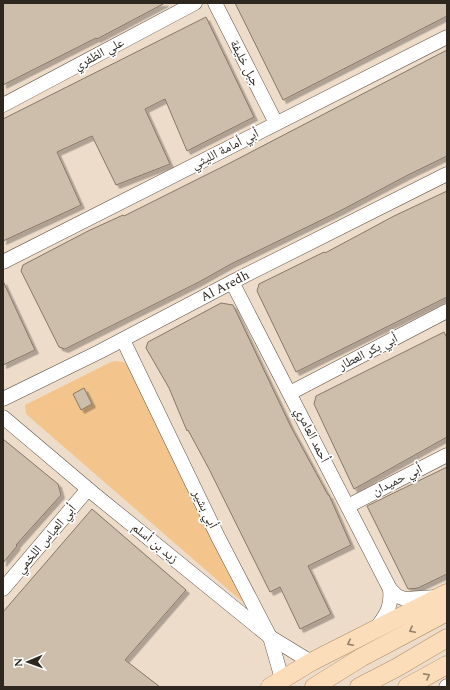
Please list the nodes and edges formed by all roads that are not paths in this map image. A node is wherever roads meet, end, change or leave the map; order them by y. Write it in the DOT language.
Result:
graph roads {
  1 [pos="195,3"];
  2 [pos="215,3"];
  3 [pos="447,36"];
  4 [pos="3,105"];
  5 [pos="276,123"];
  6 [pos="447,174"];
  7 [pos="3,262"];
  8 [pos="232,282"];
  9 [pos="447,311"];
  10 [pos="123,340"];
  11 [pos="290,393"];
  12 [pos="3,399"];
  13 [pos="3,417"];
  14 [pos="447,455"];
  15 [pos="88,488"];
  16 [pos="348,506"];
  17 [pos="3,589"];
  18 [pos="390,589"];
  19 [pos="445,600"];
  20 [pos="376,630"];
  21 [pos="270,637"];
  22 [pos="447,638"];
  23 [pos="311,662"];
  24 [pos="447,665"];
  25 [pos="276,683"];
  26 [pos="314,687"];
  27 [pos="359,687"];
  28 [pos="378,687"];
  29 [pos="407,687"];
  1 -- 4 [label="street, علي الظفري"];
  2 -- 5 [label="street, جبل خليفة"];
  3 -- 5 [label="street, أبي أمامة الليثي"];
  5 -- 7 [label="street, أبي أمامة الليثي"];
  6 -- 8 [label="street, Al Aredh"];
  8 -- 10 [label="street, Al Aredh"];
  8 -- 11 [label="street, أحمد العامري"];
  9 -- 11 [label="street, أبي بكر العطار"];
  10 -- 12 [label="street, Al Aredh"];
  10 -- 21 [label="street, أبي بشير"];
  11 -- 16 [label="street, أحمد العامري"];
  13 -- 15 [label="street, زيد بن أسلم"];
  14 -- 16 [label="street, أبي حميدان"];
  15 -- 17 [label="street, أبي العباس اللخمي"];
  15 -- 21 [label="street, زيد بن أسلم"];
  16 -- 18 [label="street, أحمد العامري"];
  18 -- 19 [label="street"];
  18 -- 20 [label="street"];
  19 -- 20 [label="main road"];
  19 -- 26 [label="main road, one-way"];
  20 -- 23 [label="main road, one-way"];
  21 -- 23 [label="street, زيد بن أسلم"];
  21 -- 25 [label="street, أبي بشير"];
  22 -- 27 [label="main road"];
  22 -- 28 [label="main road"];
  23 -- 25 [label="main road"];
  29 -- 24 [label="main road, one-way"];
}
